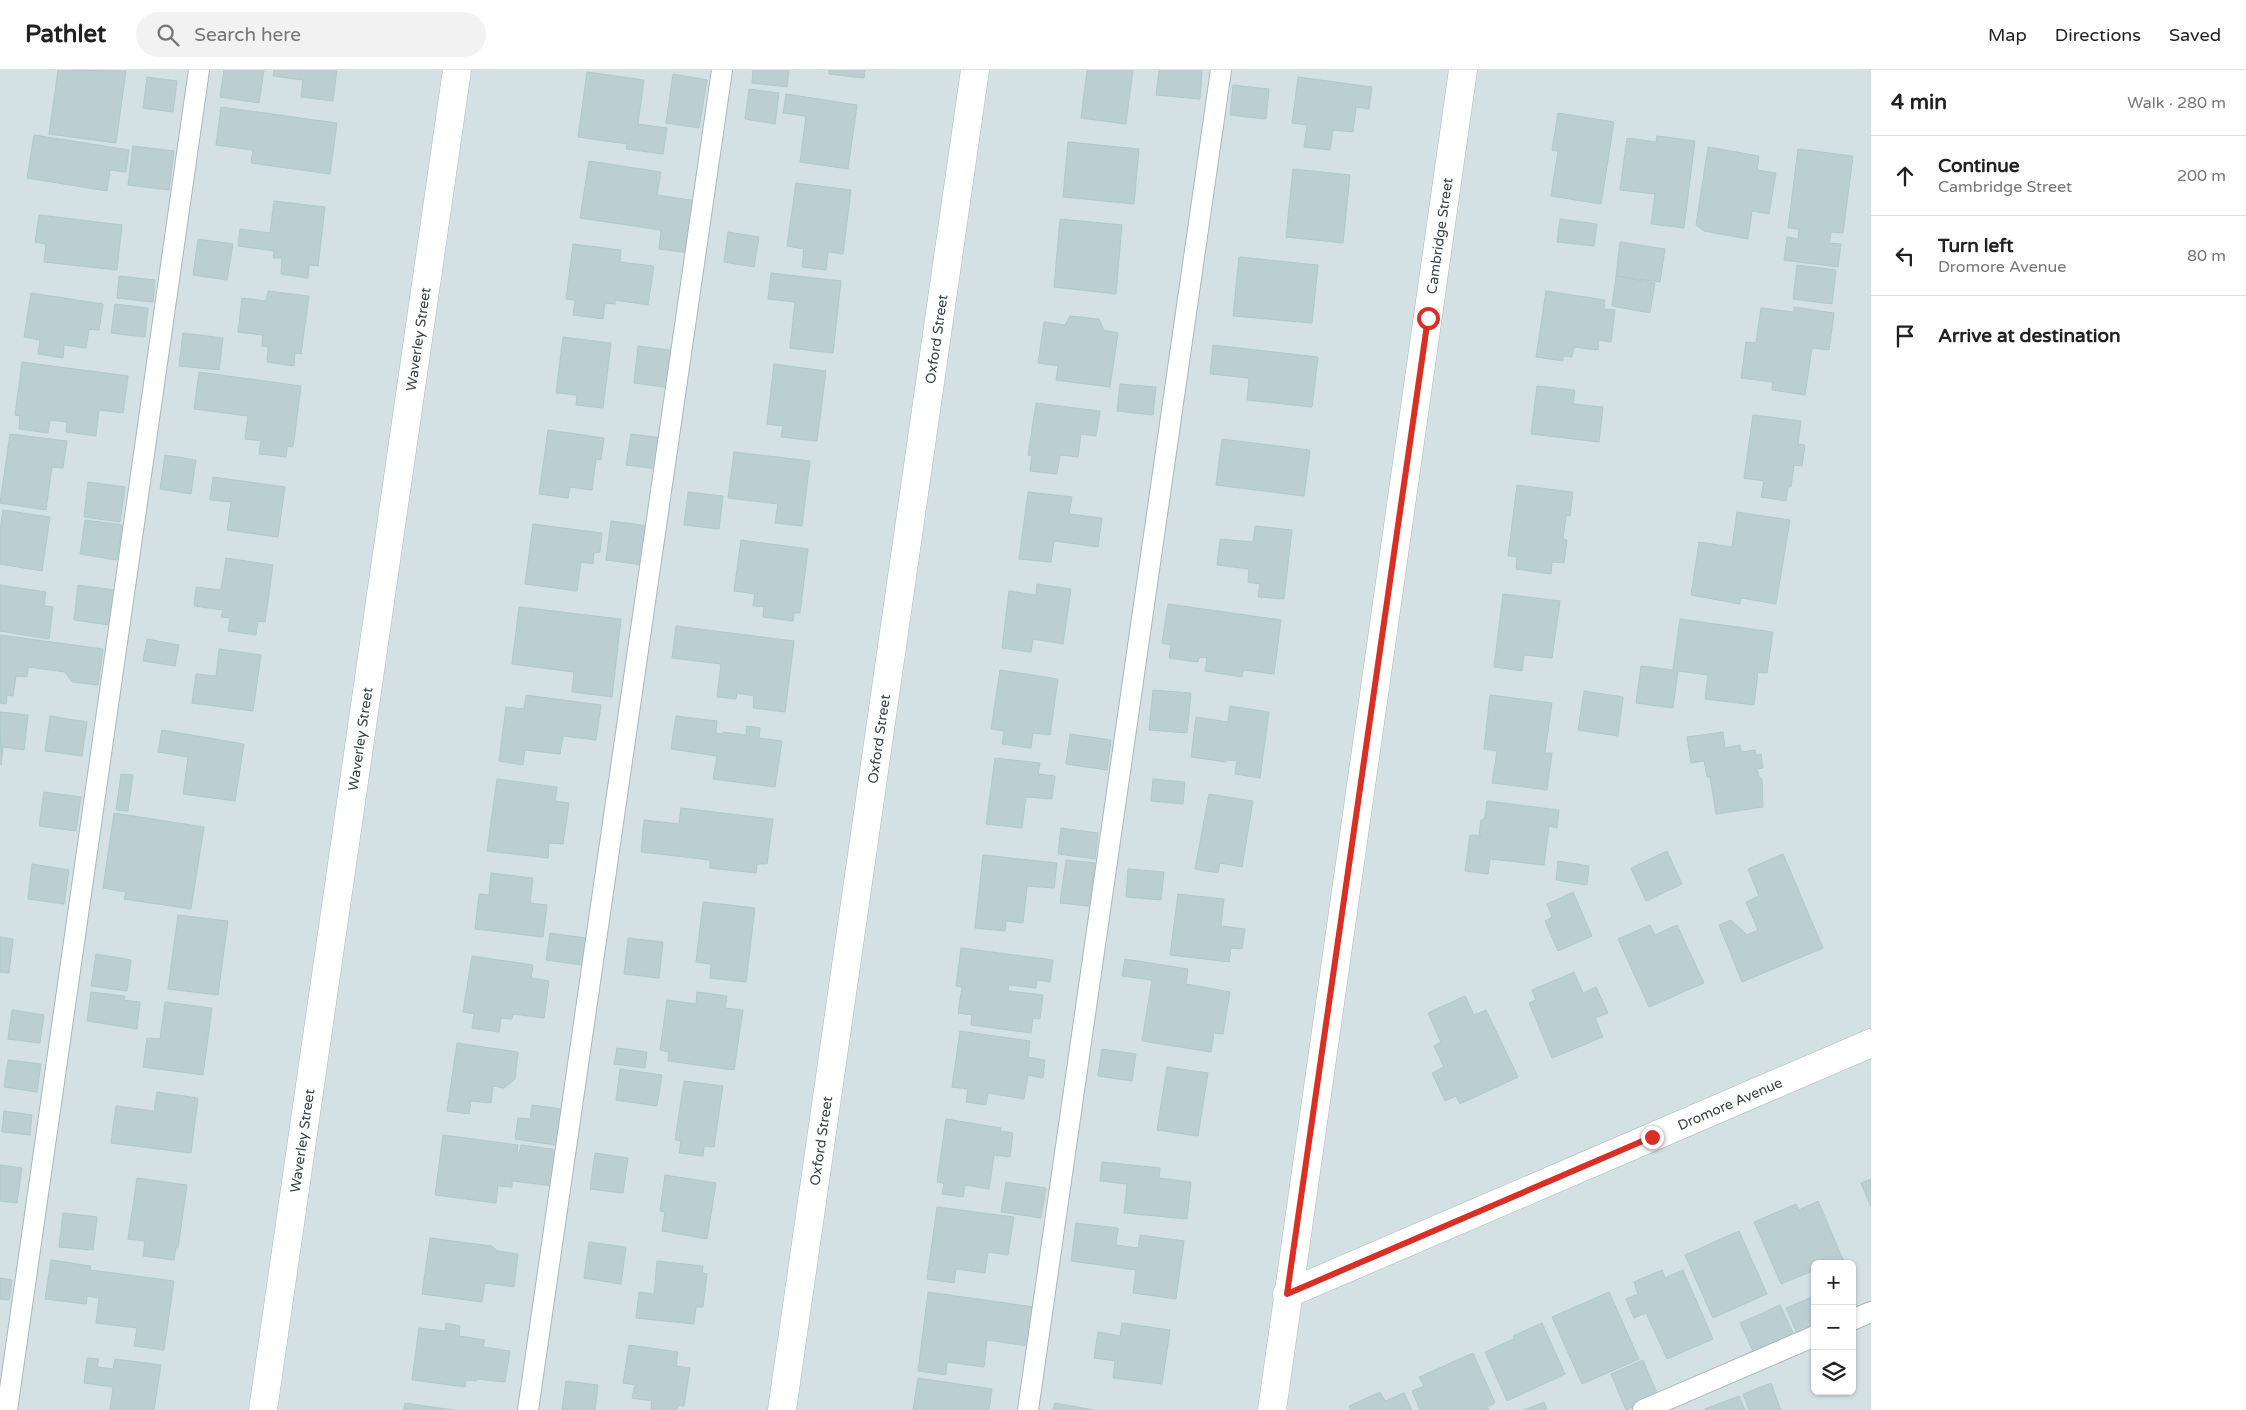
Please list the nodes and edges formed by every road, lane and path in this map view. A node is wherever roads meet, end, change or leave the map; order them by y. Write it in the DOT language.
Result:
graph roads {
  1 [pos="199,70"];
  2 [pos="457,70"];
  3 [pos="722,70"];
  4 [pos="975,70"];
  5 [pos="1221,70"];
  6 [pos="1463,70"];
  7 [pos="1871,1043"];
  8 [pos="1287,1294"];
  9 [pos="1871,1312"];
  10 [pos="1856,1318"];
  11 [pos="1811,1338"];
  12 [pos="7,1410"];
  13 [pos="263,1410"];
  14 [pos="528,1410"];
  15 [pos="782,1410"];
  16 [pos="1028,1410"];
  17 [pos="1272,1410"];
  18 [pos="1643,1410"];
  1 -- 12 [label="lane"];
  2 -- 13 [label="street, Waverley Street"];
  3 -- 14 [label="lane"];
  4 -- 15 [label="street, Oxford Street"];
  5 -- 16 [label="lane"];
  6 -- 8 [label="street, Cambridge Street"];
  7 -- 8 [label="street, Dromore Avenue"];
  8 -- 17 [label="street, Cambridge Street"];
  9 -- 10 [label="lane"];
  11 -- 18 [label="lane"];
}
